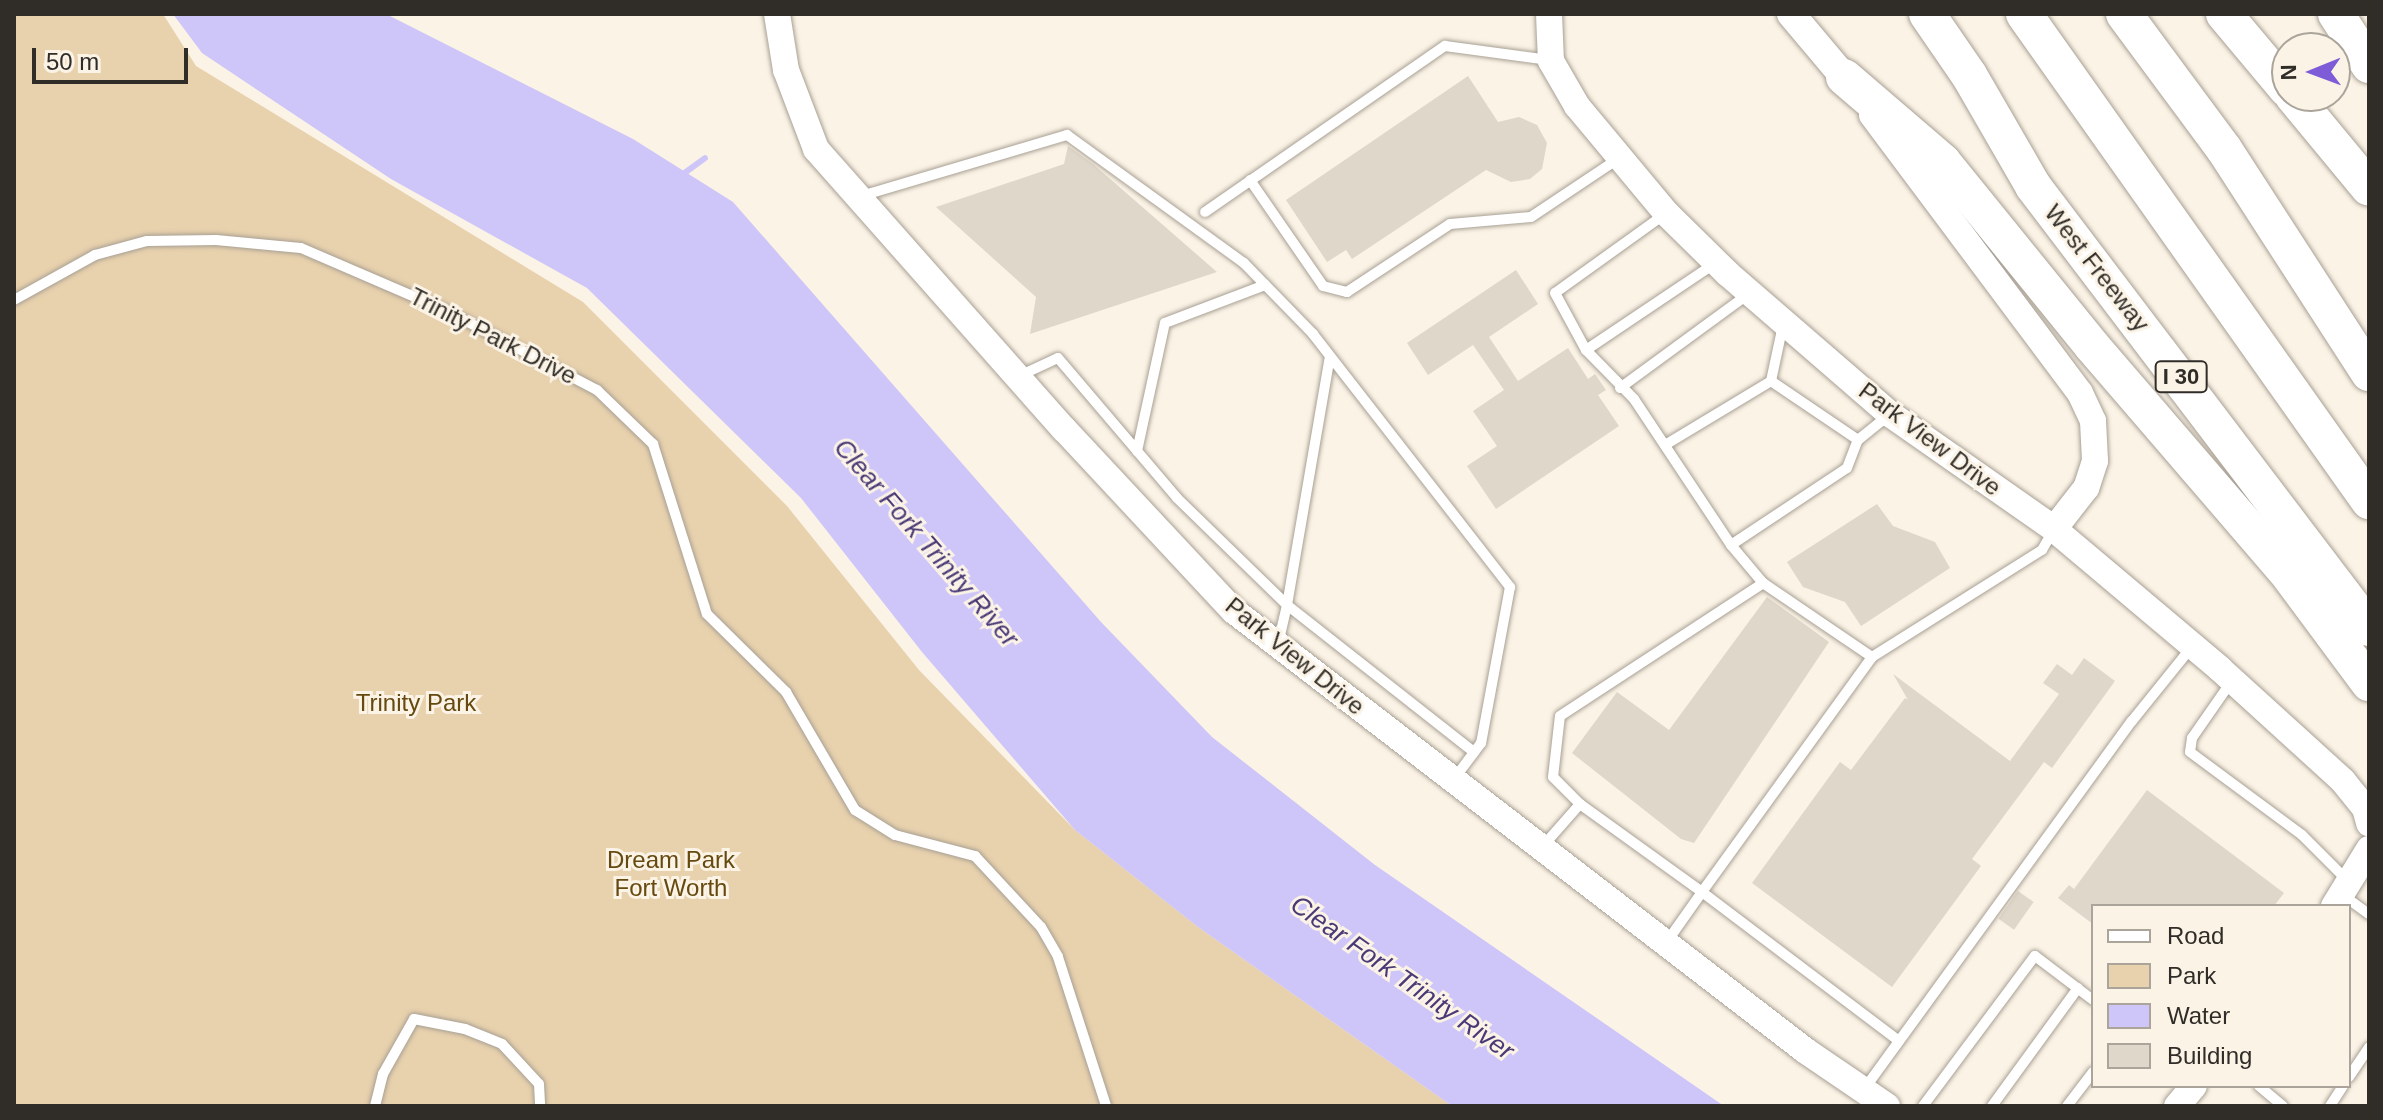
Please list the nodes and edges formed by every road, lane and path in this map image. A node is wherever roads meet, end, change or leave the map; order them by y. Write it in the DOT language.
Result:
graph roads {
  1 [pos="777,14"];
  2 [pos="1549,14"];
  3 [pos="1791,14"];
  4 [pos="1927,14"];
  5 [pos="2024,14"];
  6 [pos="2124,14"];
  7 [pos="2224,14"];
  8 [pos="2337,14"];
  9 [pos="2369,48"];
  10 [pos="1551,61"];
  11 [pos="2369,65"];
  12 [pos="2271,70"];
  13 [pos="1844,77"];
  14 [pos="2306,112"];
  15 [pos="1619,158"];
  16 [pos="1250,180"];
  17 [pos="2369,188"];
  18 [pos="856,198"];
  19 [pos="1205,212"];
  20 [pos="1666,213"];
  21 [pos="1716,263"];
  22 [pos="1265,285"];
  23 [pos="1749,293"];
  24 [pos="14,300"];
  25 [pos="1784,323"];
  26 [pos="1586,350"];
  27 [pos="1330,357"];
  28 [pos="2369,373"];
  29 [pos="1017,377"];
  30 [pos="1771,381"];
  31 [pos="1620,388"];
  32 [pos="1890,414"];
  33 [pos="1858,440"];
  34 [pos="1665,445"];
  35 [pos="1137,451"];
  36 [pos="2369,501"];
  37 [pos="2054,529"];
  38 [pos="1731,545"];
  39 [pos="1763,583"];
  40 [pos="1287,605"];
  41 [pos="2369,628"];
  42 [pos="1277,646"];
  43 [pos="2193,646"];
  44 [pos="1872,657"];
  45 [pos="2232,680"];
  46 [pos="2369,683"];
  47 [pos="1474,752"];
  48 [pos="1454,779"];
  49 [pos="1580,804"];
  50 [pos="2369,823"];
  51 [pos="1543,846"];
  52 [pos="2369,849"];
  53 [pos="1702,892"];
  54 [pos="2342,894"];
  55 [pos="2369,914"];
  56 [pos="1666,943"];
  57 [pos="2078,988"];
  58 [pos="2091,998"];
  59 [pos="1899,1041"];
  60 [pos="2369,1047"];
  61 [pos="2351,1074"];
  62 [pos="2091,1075"];
  63 [pos="2192,1088"];
  64 [pos="2261,1088"];
  65 [pos="2342,1088"];
  66 [pos="1863,1090"];
  67 [pos="375,1106"];
  68 [pos="540,1106"];
  69 [pos="1106,1106"];
  70 [pos="1887,1106"];
  71 [pos="1923,1106"];
  72 [pos="1992,1106"];
  73 [pos="2067,1106"];
  74 [pos="2177,1106"];
  75 [pos="2283,1106"];
  76 [pos="2330,1106"];
  1 -- 18 [label="street, Park View Drive"];
  2 -- 10 [label="street, Park View Drive"];
  3 -- 13 [label="main road"];
  4 -- 41 [label="highway, West Freeway / I 30"];
  5 -- 36 [label="highway"];
  6 -- 28 [label="highway"];
  7 -- 12 [label="highway"];
  8 -- 9 [label="highway"];
  8 -- 11 [label="highway"];
  10 -- 15 [label="street, Park View Drive"];
  10 -- 16 [label="lane"];
  13 -- 37 [label="street"];
  13 -- 46 [label="highway"];
  14 -- 17 [label="highway"];
  15 -- 16 [label="lane"];
  15 -- 20 [label="street, Park View Drive"];
  16 -- 19 [label="lane"];
  18 -- 22 [label="lane"];
  18 -- 29 [label="street, Park View Drive"];
  20 -- 21 [label="street, Park View Drive"];
  20 -- 26 [label="lane"];
  21 -- 23 [label="street, Park View Drive"];
  21 -- 26 [label="lane"];
  22 -- 27 [label="lane"];
  22 -- 35 [label="lane"];
  23 -- 25 [label="street, Park View Drive"];
  23 -- 31 [label="lane"];
  24 -- 69 [label="lane, Trinity Park Drive"];
  25 -- 30 [label="lane"];
  25 -- 32 [label="street, Park View Drive"];
  26 -- 31 [label="lane"];
  27 -- 40 [label="lane"];
  27 -- 47 [label="lane"];
  29 -- 35 [label="lane"];
  29 -- 42 [label="street, Park View Drive"];
  30 -- 33 [label="lane"];
  30 -- 34 [label="lane"];
  31 -- 34 [label="lane"];
  32 -- 33 [label="lane"];
  32 -- 37 [label="street, Park View Drive"];
  33 -- 38 [label="lane"];
  34 -- 38 [label="lane"];
  35 -- 40 [label="lane"];
  37 -- 43 [label="street, Park View Drive"];
  37 -- 44 [label="lane"];
  38 -- 39 [label="lane"];
  39 -- 44 [label="lane"];
  39 -- 49 [label="lane"];
  40 -- 42 [label="lane"];
  40 -- 47 [label="lane"];
  42 -- 48 [label="street, Park View Drive"];
  43 -- 45 [label="street, Park View Drive"];
  43 -- 59 [label="lane"];
  44 -- 53 [label="lane"];
  45 -- 50 [label="street, Park View Drive"];
  45 -- 54 [label="lane"];
  47 -- 48 [label="lane"];
  48 -- 51 [label="street, Park View Drive"];
  49 -- 51 [label="lane"];
  49 -- 53 [label="lane"];
  51 -- 56 [label="street, Park View Drive"];
  52 -- 54 [label="street"];
  53 -- 56 [label="lane"];
  53 -- 59 [label="lane"];
  54 -- 55 [label="lane"];
  56 -- 66 [label="street, Park View Drive"];
  57 -- 58 [label="lane"];
  57 -- 71 [label="lane"];
  57 -- 72 [label="lane"];
  59 -- 66 [label="lane"];
  60 -- 61 [label="lane"];
  62 -- 73 [label="lane"];
  63 -- 74 [label="street"];
  64 -- 75 [label="lane"];
  65 -- 76 [label="lane"];
  66 -- 70 [label="street, Park View Drive"];
  67 -- 68 [label="lane"];
}
